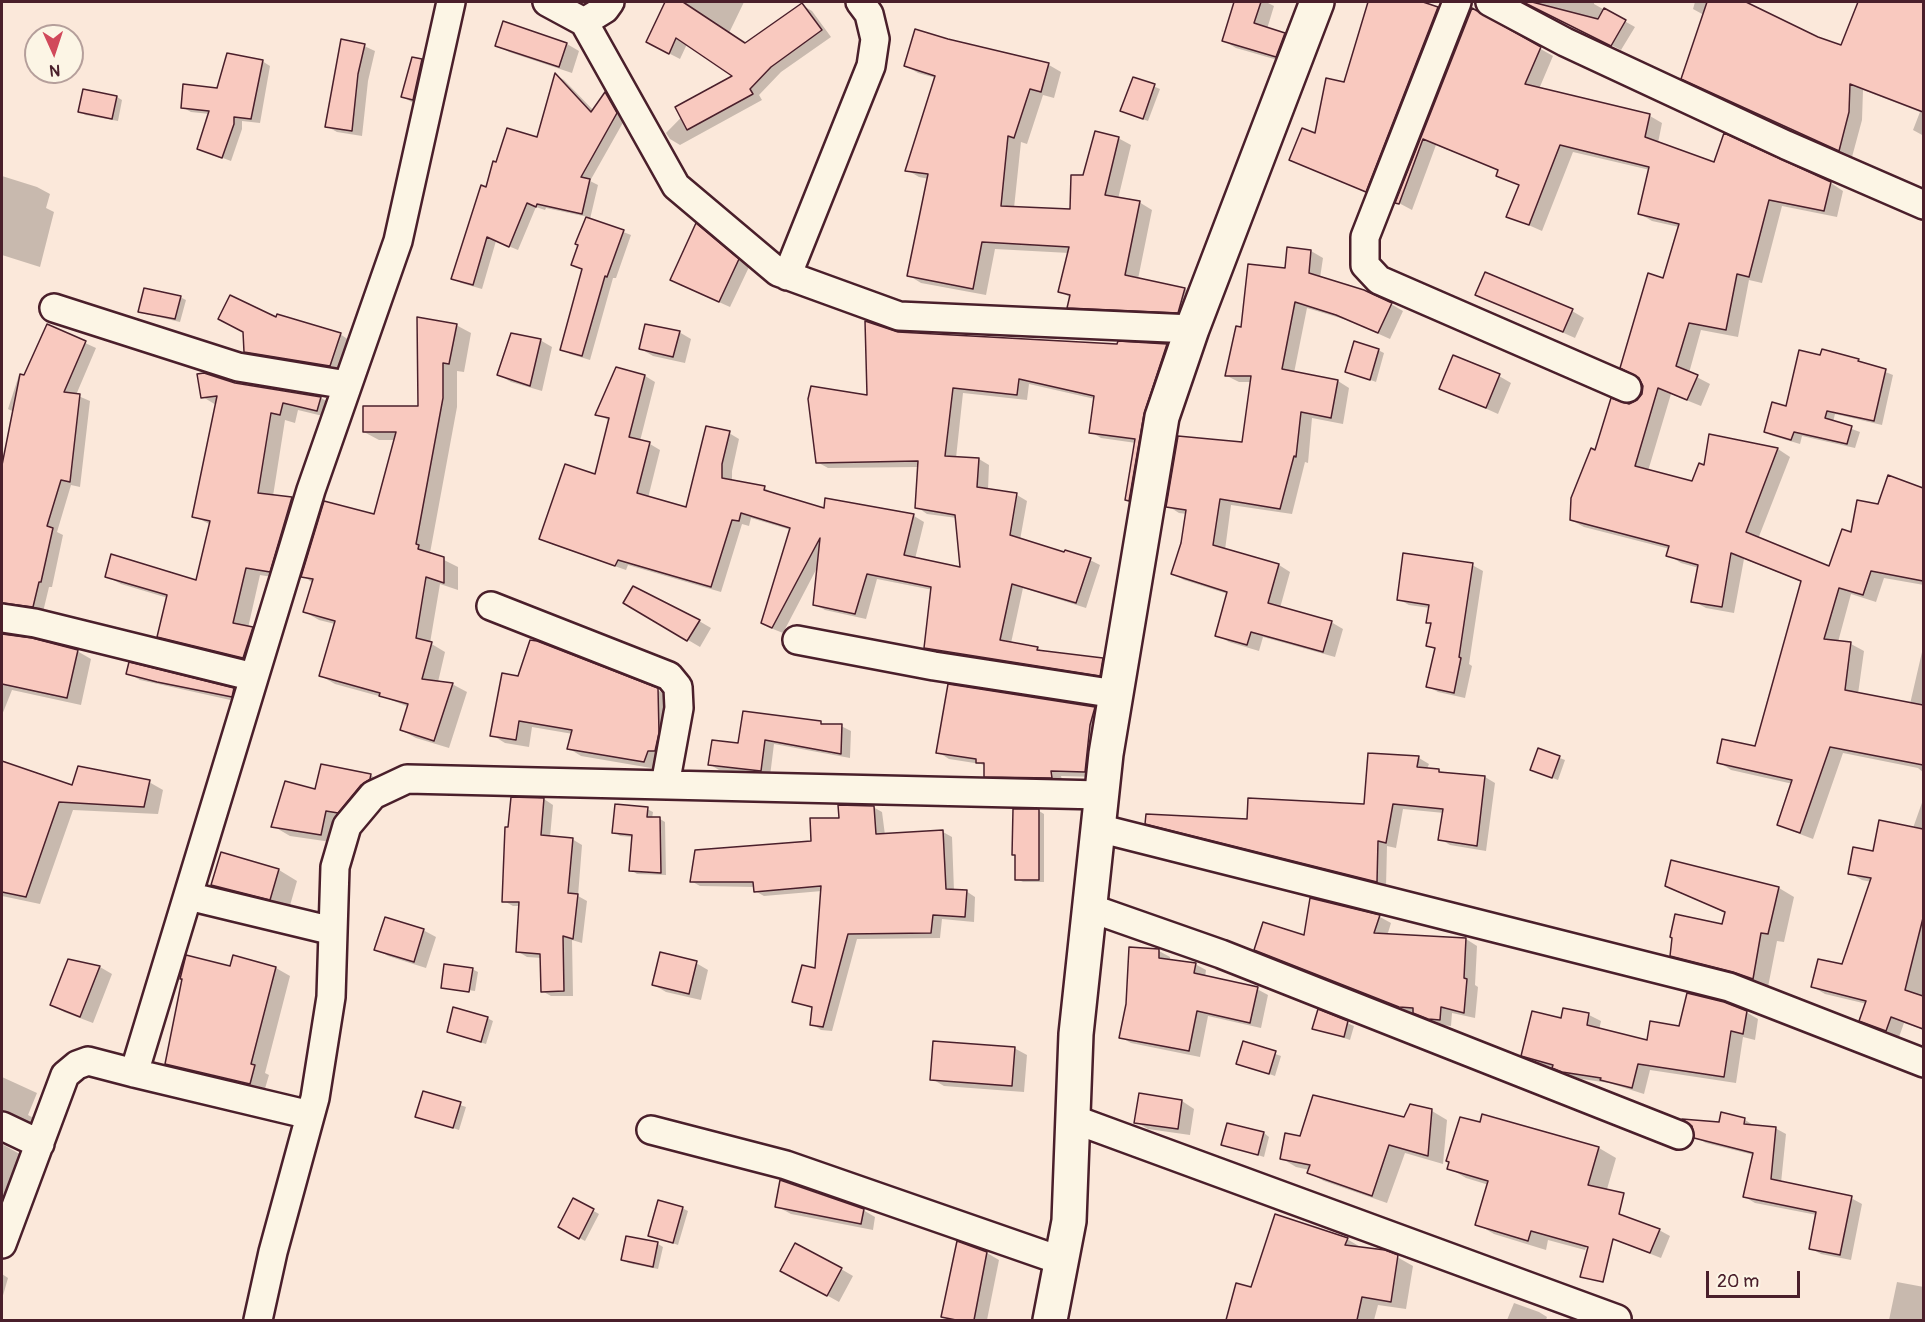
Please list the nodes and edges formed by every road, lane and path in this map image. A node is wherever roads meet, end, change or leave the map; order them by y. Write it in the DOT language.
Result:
graph roads {
  1 [pos="451,2"];
  2 [pos="547,2"];
  3 [pos="610,2"];
  4 [pos="860,2"];
  5 [pos="1317,2"];
  6 [pos="1457,2"];
  7 [pos="1490,2"];
  8 [pos="584,22"];
  9 [pos="1923,205"];
  10 [pos="787,276"];
  11 [pos="54,308"];
  12 [pos="1192,329"];
  13 [pos="347,385"];
  14 [pos="1627,388"];
  15 [pos="491,606"];
  16 [pos="2,618"];
  17 [pos="797,640"];
  18 [pos="254,677"];
  19 [pos="1116,694"];
  20 [pos="665,785"];
  21 [pos="1101,795"];
  22 [pos="1098,828"];
  23 [pos="188,896"];
  24 [pos="1090,908"];
  25 [pos="333,931"];
  26 [pos="1923,1063"];
  27 [pos="134,1073"];
  28 [pos="310,1114"];
  29 [pos="1073,1119"];
  30 [pos="2,1126"];
  31 [pos="651,1130"];
  32 [pos="1679,1135"];
  33 [pos="40,1144"];
  34 [pos="2,1244"];
  35 [pos="1062,1261"];
  36 [pos="1617,1319"];
  37 [pos="258,1320"];
  38 [pos="1050,1320"];
  1 -- 13 [label="street"];
  2 -- 8 [label="street"];
  3 -- 8 [label="street"];
  4 -- 10 [label="street"];
  5 -- 12 [label="street"];
  6 -- 14 [label="street"];
  7 -- 9 [label="street"];
  8 -- 10 [label="street"];
  10 -- 12 [label="street"];
  11 -- 13 [label="street"];
  12 -- 19 [label="street"];
  13 -- 18 [label="street"];
  15 -- 20 [label="street"];
  16 -- 18 [label="street"];
  17 -- 19 [label="street"];
  18 -- 23 [label="street"];
  19 -- 21 [label="street"];
  20 -- 21 [label="street"];
  20 -- 25 [label="street"];
  21 -- 22 [label="street"];
  22 -- 24 [label="street"];
  22 -- 26 [label="street"];
  23 -- 25 [label="street"];
  23 -- 27 [label="street"];
  24 -- 29 [label="street"];
  24 -- 32 [label="street"];
  25 -- 28 [label="street"];
  27 -- 28 [label="street"];
  27 -- 33 [label="street"];
  28 -- 37 [label="street"];
  29 -- 35 [label="street"];
  29 -- 36 [label="street"];
  30 -- 33 [label="street"];
  31 -- 35 [label="street"];
  33 -- 34 [label="street"];
  35 -- 38 [label="street"];
}
